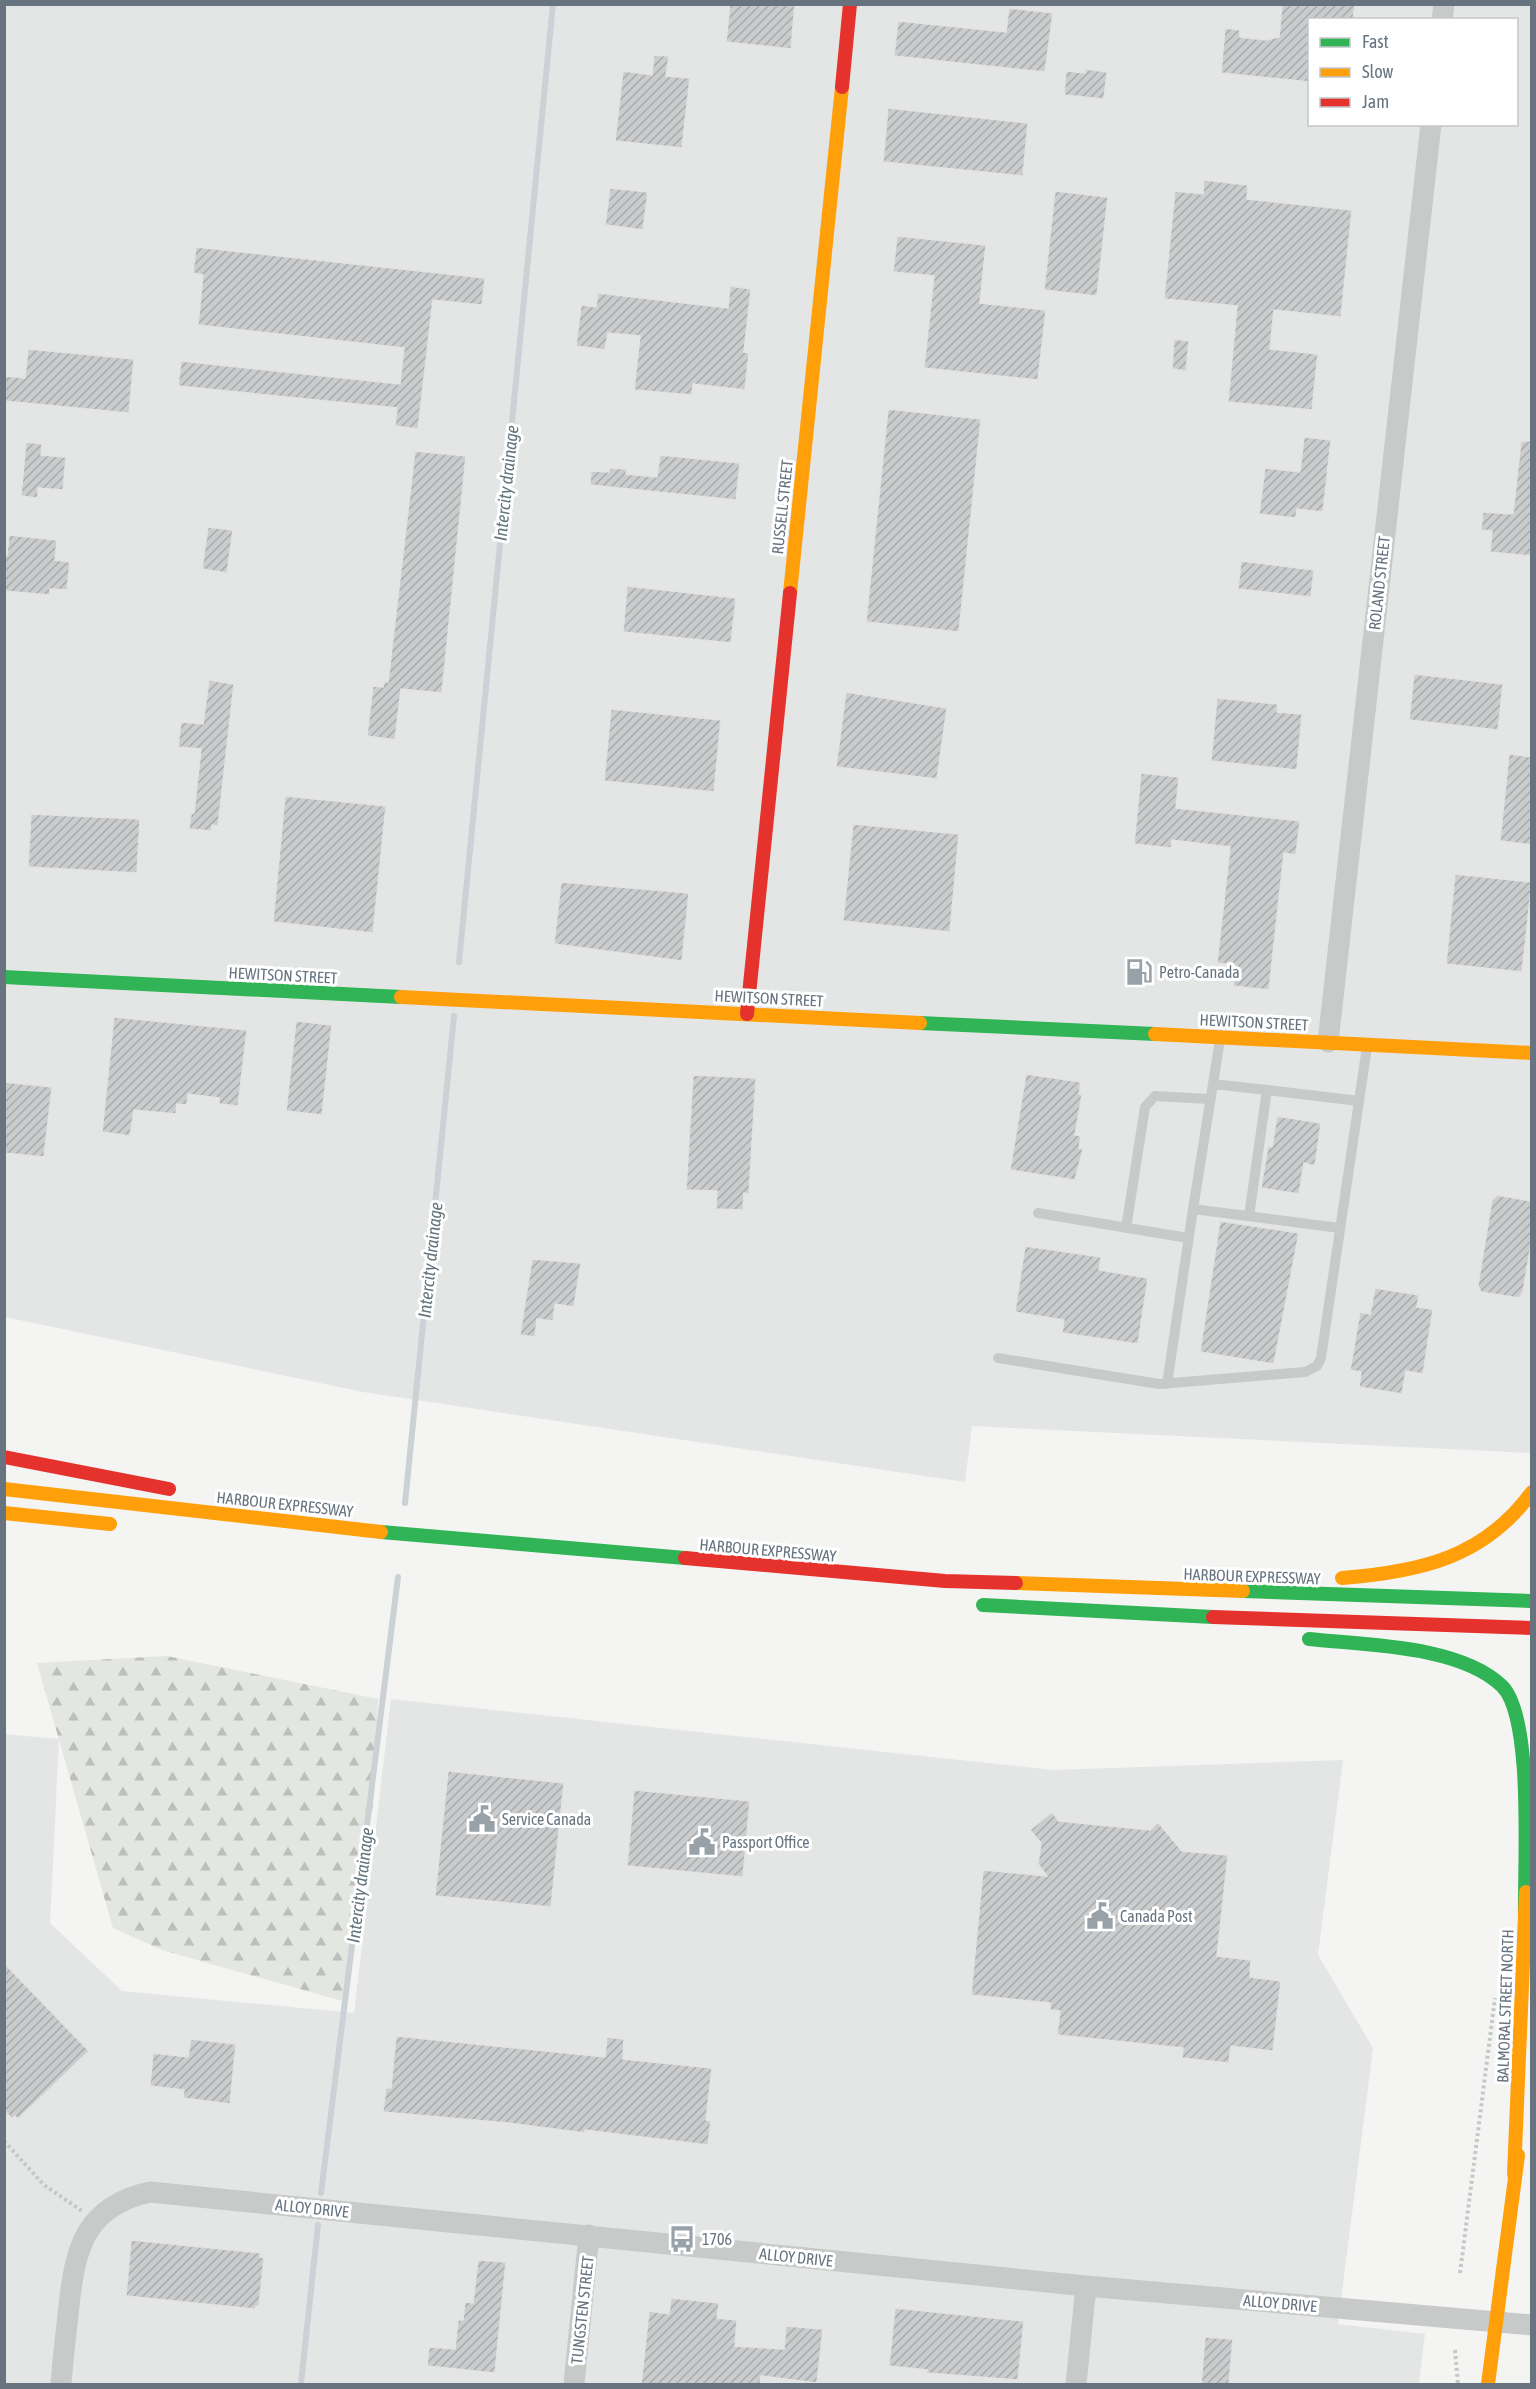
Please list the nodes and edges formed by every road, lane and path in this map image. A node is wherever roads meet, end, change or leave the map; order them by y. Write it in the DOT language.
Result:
graph roads {
  1 [pos="850,4"];
  2 [pos="1431,126"];
  3 [pos="4,977"];
  4 [pos="747,1014"];
  5 [pos="1220,1037"];
  6 [pos="1328,1042"];
  7 [pos="1367,1044"];
  8 [pos="1532,1053"];
  9 [pos="1213,1084"];
  10 [pos="1267,1090"];
  11 [pos="1210,1100"];
  12 [pos="1359,1101"];
  13 [pos="1193,1209"];
  14 [pos="1038,1213"];
  15 [pos="1249,1216"];
  16 [pos="1126,1228"];
  17 [pos="1340,1228"];
  18 [pos="1188,1238"];
  19 [pos="998,1358"];
  20 [pos="1167,1384"];
  21 [pos="4,1457"];
  22 [pos="4,1489"];
  23 [pos="183,1492"];
  24 [pos="1532,1492"];
  25 [pos="206,1497"];
  26 [pos="4,1513"];
  27 [pos="4,1526"];
  28 [pos="332,1526"];
  29 [pos="1154,1589"];
  30 [pos="1532,1600"];
  31 [pos="971,1604"];
  32 [pos="1096,1611"];
  33 [pos="1532,1628"];
  34 [pos="1261,1633"];
  35 [pos="1296,1637"];
  36 [pos="1532,1840"];
  37 [pos="1525,1916"];
  38 [pos="1497,1987"];
  39 [pos="1532,2086"];
  40 [pos="4,2141"];
  41 [pos="1514,2174"];
  42 [pos="95,2220"];
  43 [pos="589,2235"];
  44 [pos="1460,2272"];
  45 [pos="1086,2286"];
  46 [pos="1495,2321"];
  47 [pos="1532,2325"];
  48 [pos="1455,2350"];
  49 [pos="61,2385"];
  50 [pos="574,2385"];
  51 [pos="1076,2385"];
  52 [pos="1458,2385"];
  53 [pos="1488,2385"];
  1 -- 4 [label="main road, RUSSELL STREET"];
  2 -- 6 [label="street, ROLAND STREET"];
  3 -- 4 [label="main road, HEWITSON STREET"];
  4 -- 5 [label="main road, HEWITSON STREET"];
  5 -- 6 [label="main road, HEWITSON STREET"];
  5 -- 9 [label="lane"];
  6 -- 7 [label="main road, HEWITSON STREET"];
  7 -- 8 [label="main road, HEWITSON STREET"];
  7 -- 12 [label="lane"];
  9 -- 10 [label="lane"];
  9 -- 11 [label="lane"];
  10 -- 12 [label="lane"];
  10 -- 15 [label="lane"];
  11 -- 13 [label="lane"];
  11 -- 16 [label="lane"];
  12 -- 17 [label="lane"];
  13 -- 15 [label="lane"];
  13 -- 18 [label="lane"];
  14 -- 16 [label="lane"];
  15 -- 17 [label="lane"];
  16 -- 18 [label="lane"];
  17 -- 20 [label="lane"];
  18 -- 20 [label="lane"];
  19 -- 20 [label="lane"];
  21 -- 23 [label="main road"];
  22 -- 28 [label="main road, HARBOUR EXPRESSWAY"];
  24 -- 29 [label="main road"];
  25 -- 28 [label="main road"];
  26 -- 27 [label="main road"];
  28 -- 29 [label="main road, HARBOUR EXPRESSWAY"];
  29 -- 30 [label="main road, HARBOUR EXPRESSWAY"];
  31 -- 32 [label="main road"];
  32 -- 33 [label="main road"];
  32 -- 34 [label="main road"];
  35 -- 37 [label="main road"];
  36 -- 37 [label="main road, BALMORAL STREET NORTH"];
  37 -- 41 [label="main road, BALMORAL STREET NORTH"];
  38 -- 44 [label="path"];
  39 -- 41 [label="main road, BALMORAL STREET NORTH"];
  40 -- 42 [label="path"];
  41 -- 46 [label="main road, BALMORAL STREET NORTH"];
  42 -- 43 [label="street, ALLOY DRIVE"];
  42 -- 49 [label="street, ALLOY DRIVE"];
  43 -- 45 [label="street, ALLOY DRIVE"];
  43 -- 50 [label="street, TUNGSTEN STREET"];
  45 -- 46 [label="street, ALLOY DRIVE"];
  45 -- 51 [label="street"];
  46 -- 47 [label="street, ALLOY DRIVE"];
  46 -- 53 [label="main road, BALMORAL STREET NORTH"];
  48 -- 52 [label="path"];
}
